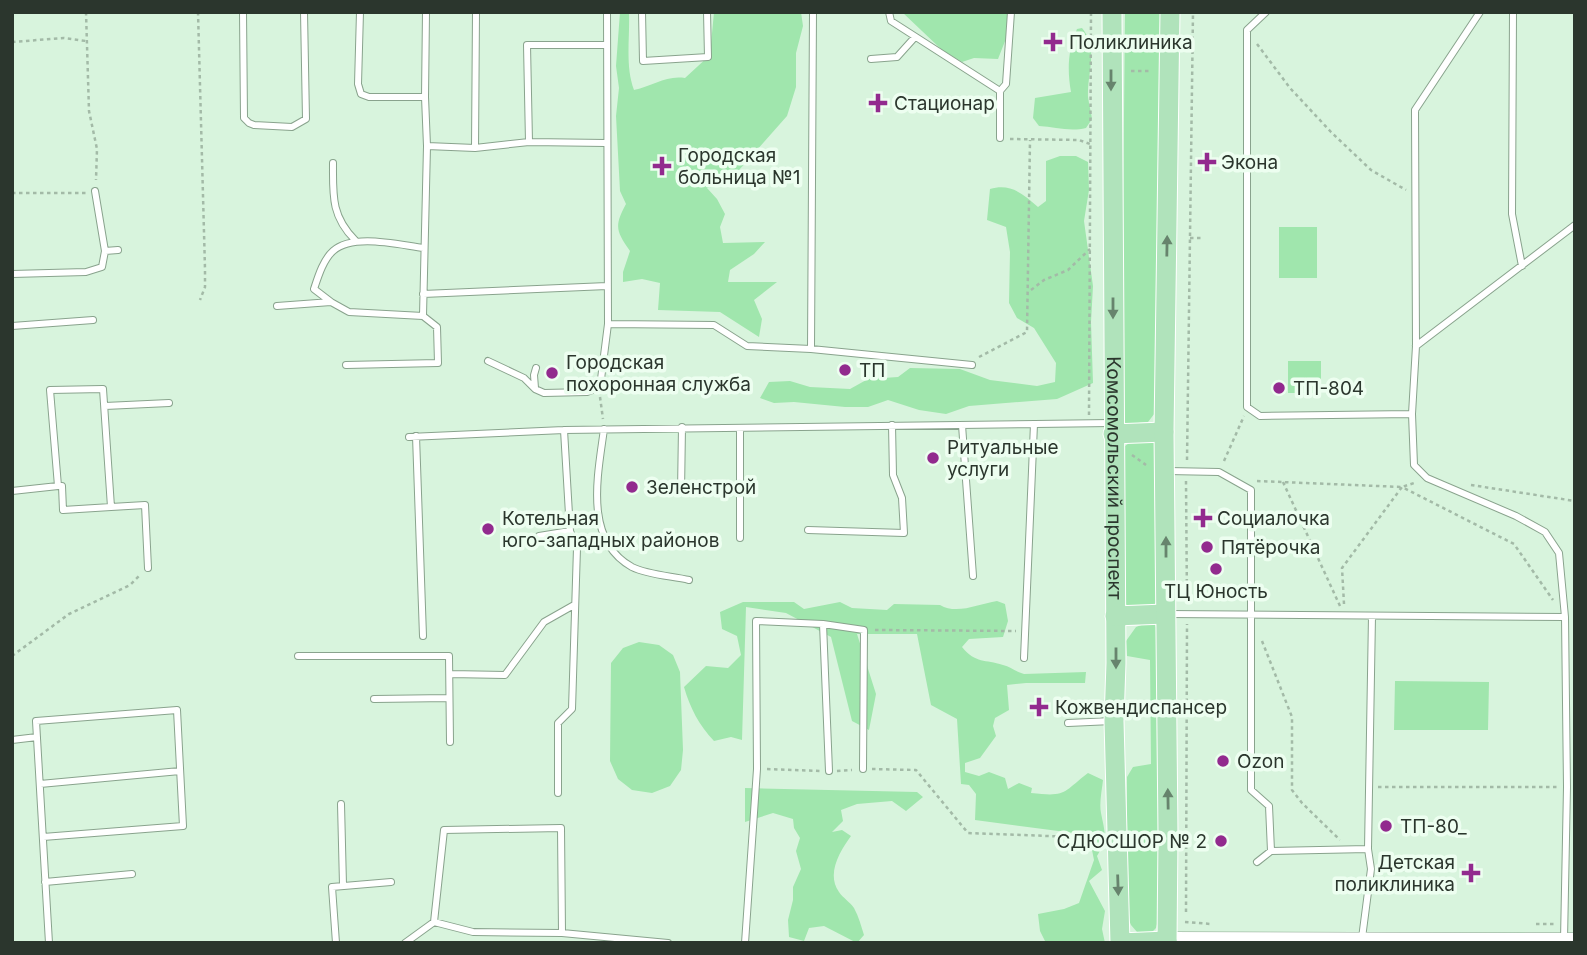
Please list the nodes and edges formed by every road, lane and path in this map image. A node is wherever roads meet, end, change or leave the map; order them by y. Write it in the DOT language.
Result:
graph roads {
  1 [pos="86,12"];
  2 [pos="198,12"];
  3 [pos="243,12"];
  4 [pos="304,12"];
  5 [pos="360,12"];
  6 [pos="426,12"];
  7 [pos="476,12"];
  8 [pos="607,12"];
  9 [pos="642,12"];
  10 [pos="707,12"];
  11 [pos="813,12"];
  12 [pos="889,12"];
  13 [pos="1012,12"];
  14 [pos="1091,12"];
  15 [pos="1112,12"];
  16 [pos="1170,12"];
  17 [pos="1266,12"];
  18 [pos="1480,12"];
  19 [pos="1513,12"];
  20 [pos="1247,30"];
  21 [pos="915,37"];
  22 [pos="87,41"];
  23 [pos="12,42"];
  24 [pos="607,45"];
  25 [pos="871,59"];
  26 [pos="1111,71"];
  27 [pos="1170,71"];
  28 [pos="1091,72"];
  29 [pos="1000,91"];
  30 [pos="425,97"];
  31 [pos="1000,138"];
  32 [pos="1030,140"];
  33 [pos="529,142"];
  34 [pos="606,143"];
  35 [pos="1091,145"];
  36 [pos="427,146"];
  37 [pos="475,148"];
  38 [pos="333,163"];
  39 [pos="95,191"];
  40 [pos="12,193"];
  41 [pos="1414,194"];
  42 [pos="1575,225"];
  43 [pos="1190,238"];
  44 [pos="1202,238"];
  45 [pos="355,240"];
  46 [pos="424,248"];
  47 [pos="1090,249"];
  48 [pos="118,250"];
  49 [pos="105,251"];
  50 [pos="1522,266"];
  51 [pos="12,274"];
  52 [pos="607,286"];
  53 [pos="1029,291"];
  54 [pos="423,294"];
  55 [pos="200,300"];
  56 [pos="331,302"];
  57 [pos="277,306"];
  58 [pos="423,316"];
  59 [pos="93,320"];
  60 [pos="608,324"];
  61 [pos="12,326"];
  62 [pos="1416,346"];
  63 [pos="811,349"];
  64 [pos="488,361"];
  65 [pos="346,365"];
  66 [pos="972,365"];
  67 [pos="536,368"];
  68 [pos="600,387"];
  69 [pos="535,390"];
  70 [pos="169,403"];
  71 [pos="104,406"];
  72 [pos="1247,407"];
  73 [pos="1412,414"];
  74 [pos="1089,423"];
  75 [pos="1034,424"];
  76 [pos="892,425"];
  77 [pos="962,425"];
  78 [pos="682,427"];
  79 [pos="740,428"];
  80 [pos="604,429"];
  81 [pos="564,430"];
  82 [pos="1164,432"];
  83 [pos="1113,435"];
  84 [pos="1219,472"];
  85 [pos="1166,475"];
  86 [pos="1427,478"];
  87 [pos="1237,481"];
  88 [pos="1196,482"];
  89 [pos="1283,482"];
  90 [pos="1467,484"];
  91 [pos="58,486"];
  92 [pos="1402,487"];
  93 [pos="12,491"];
  94 [pos="681,492"];
  95 [pos="1575,501"];
  96 [pos="111,507"];
  97 [pos="808,530"];
  98 [pos="570,531"];
  99 [pos="539,536"];
  100 [pos="740,538"];
  101 [pos="148,568"];
  102 [pos="973,576"];
  103 [pos="690,580"];
  104 [pos="574,605"];
  105 [pos="1250,613"];
  106 [pos="1166,614"];
  107 [pos="1344,615"];
  108 [pos="1115,616"];
  109 [pos="1373,616"];
  110 [pos="1565,617"];
  111 [pos="823,624"];
  112 [pos="864,630"];
  113 [pos="1026,631"];
  114 [pos="423,636"];
  115 [pos="12,656"];
  116 [pos="298,656"];
  117 [pos="1024,658"];
  118 [pos="450,674"];
  119 [pos="449,698"];
  120 [pos="374,699"];
  121 [pos="1114,721"];
  122 [pos="1068,723"];
  123 [pos="37,737"];
  124 [pos="12,740"];
  125 [pos="450,742"];
  126 [pos="757,769"];
  127 [pos="863,769"];
  128 [pos="180,771"];
  129 [pos="829,771"];
  130 [pos="40,784"];
  131 [pos="1370,787"];
  132 [pos="1571,787"];
  133 [pos="558,793"];
  134 [pos="341,804"];
  135 [pos="1178,835"];
  136 [pos="1116,836"];
  137 [pos="43,837"];
  138 [pos="1350,849"];
  139 [pos="1368,849"];
  140 [pos="1271,851"];
  141 [pos="1256,862"];
  142 [pos="1371,870"];
  143 [pos="1419,870"];
  144 [pos="132,874"];
  145 [pos="45,882"];
  146 [pos="391,882"];
  147 [pos="343,885"];
  148 [pos="434,922"];
  149 [pos="562,933"];
  150 [pos="1362,941"];
  151 [pos="1167,942"];
  152 [pos="1549,942"];
  153 [pos="1564,942"];
  154 [pos="1575,942"];
  155 [pos="49,943"];
  156 [pos="336,943"];
  157 [pos="405,943"];
  158 [pos="668,943"];
  159 [pos="745,943"];
  160 [pos="1120,943"];
  1 -- 22 [label="path"];
  2 -- 55 [label="path"];
  3 -- 4 [label="lane"];
  5 -- 30 [label="lane"];
  6 -- 30 [label="lane"];
  7 -- 37 [label="lane"];
  8 -- 24 [label="lane"];
  9 -- 10 [label="lane"];
  11 -- 63 [label="lane"];
  12 -- 21 [label="lane"];
  13 -- 29 [label="lane"];
  14 -- 28 [label="path"];
  15 -- 26 [label="main road, Комсомольский проспект"];
  16 -- 27 [label="main road"];
  17 -- 20 [label="lane"];
  18 -- 41 [label="lane"];
  19 -- 50 [label="lane"];
  20 -- 41 [label="path"];
  20 -- 72 [label="lane"];
  21 -- 25 [label="lane"];
  21 -- 29 [label="lane"];
  22 -- 23 [label="path"];
  22 -- 39 [label="path"];
  24 -- 33 [label="lane"];
  24 -- 34 [label="lane"];
  26 -- 27 [label="path"];
  26 -- 28 [label="path"];
  26 -- 83 [label="main road, Комсомольский проспект, one-way"];
  82 -- 27 [label="main road, one-way"];
  28 -- 35 [label="path"];
  29 -- 31 [label="lane"];
  30 -- 36 [label="lane"];
  31 -- 32 [label="path"];
  32 -- 35 [label="path"];
  32 -- 53 [label="path"];
  33 -- 34 [label="lane"];
  33 -- 37 [label="lane"];
  34 -- 52 [label="lane"];
  35 -- 47 [label="path"];
  36 -- 37 [label="lane"];
  36 -- 46 [label="lane"];
  38 -- 45 [label="lane"];
  39 -- 40 [label="path"];
  39 -- 49 [label="lane"];
  41 -- 62 [label="lane"];
  42 -- 50 [label="lane"];
  43 -- 44 [label="path"];
  45 -- 46 [label="lane"];
  45 -- 56 [label="lane"];
  46 -- 54 [label="lane"];
  47 -- 53 [label="path"];
  47 -- 74 [label="path"];
  48 -- 49 [label="lane"];
  49 -- 51 [label="lane"];
  50 -- 62 [label="lane"];
  52 -- 54 [label="lane"];
  52 -- 60 [label="lane"];
  53 -- 66 [label="path"];
  54 -- 58 [label="lane"];
  56 -- 57 [label="lane"];
  56 -- 58 [label="lane"];
  58 -- 65 [label="lane"];
  59 -- 61 [label="lane"];
  60 -- 63 [label="lane"];
  60 -- 68 [label="lane"];
  62 -- 73 [label="lane"];
  63 -- 66 [label="lane"];
  64 -- 69 [label="lane"];
  67 -- 69 [label="lane"];
  68 -- 69 [label="lane"];
  68 -- 80 [label="path"];
  70 -- 71 [label="lane"];
  71 -- 91 [label="lane"];
  71 -- 96 [label="lane"];
  72 -- 73 [label="lane"];
  72 -- 84 [label="path"];
  73 -- 86 [label="lane"];
  74 -- 75 [label="lane"];
  74 -- 83 [label="lane"];
  75 -- 77 [label="lane"];
  75 -- 113 [label="lane"];
  76 -- 77 [label="lane"];
  76 -- 79 [label="lane"];
  76 -- 97 [label="lane"];
  77 -- 102 [label="lane"];
  78 -- 79 [label="lane"];
  78 -- 80 [label="lane"];
  78 -- 94 [label="lane"];
  79 -- 100 [label="lane"];
  80 -- 81 [label="lane"];
  80 -- 103 [label="lane"];
  81 -- 98 [label="lane"];
  81 -- 114 [label="lane"];
  82 -- 83 [label="main road"];
  82 -- 85 [label="main road"];
  83 -- 85 [label="path"];
  83 -- 108 [label="main road, Комсомольский проспект"];
  84 -- 85 [label="lane"];
  84 -- 87 [label="lane"];
  85 -- 88 [label="path"];
  106 -- 85 [label="main road, one-way"];
  86 -- 92 [label="path"];
  86 -- 110 [label="lane"];
  87 -- 89 [label="path"];
  87 -- 105 [label="lane"];
  89 -- 92 [label="path"];
  89 -- 107 [label="path"];
  90 -- 95 [label="path"];
  91 -- 93 [label="lane"];
  91 -- 96 [label="lane"];
  92 -- 107 [label="path"];
  92 -- 110 [label="path"];
  96 -- 101 [label="lane"];
  98 -- 99 [label="lane"];
  98 -- 104 [label="lane"];
  101 -- 115 [label="path"];
  104 -- 118 [label="lane"];
  104 -- 133 [label="lane"];
  105 -- 106 [label="lane"];
  105 -- 107 [label="lane"];
  105 -- 138 [label="path"];
  105 -- 140 [label="lane"];
  106 -- 108 [label="main road"];
  135 -- 106 [label="main road, one-way"];
  107 -- 109 [label="lane"];
  108 -- 121 [label="main road, Комсомольский проспект, one-way"];
  109 -- 110 [label="lane"];
  109 -- 131 [label="lane"];
  110 -- 132 [label="lane"];
  111 -- 112 [label="lane"];
  111 -- 126 [label="lane"];
  111 -- 129 [label="lane"];
  112 -- 113 [label="path"];
  112 -- 127 [label="lane"];
  113 -- 117 [label="lane"];
  116 -- 118 [label="lane"];
  118 -- 119 [label="lane"];
  119 -- 120 [label="lane"];
  119 -- 125 [label="lane"];
  121 -- 122 [label="lane"];
  121 -- 136 [label="main road, Комсомольский проспект"];
  123 -- 124 [label="lane"];
  123 -- 128 [label="lane"];
  123 -- 130 [label="lane"];
  126 -- 129 [label="path"];
  126 -- 159 [label="lane"];
  127 -- 129 [label="path"];
  127 -- 136 [label="path"];
  128 -- 130 [label="lane"];
  128 -- 137 [label="lane"];
  130 -- 137 [label="lane"];
  131 -- 132 [label="path"];
  131 -- 139 [label="lane"];
  132 -- 153 [label="lane"];
  134 -- 147 [label="lane"];
  135 -- 136 [label="path"];
  135 -- 151 [label="main road"];
  136 -- 160 [label="main road, Комсомольский проспект, one-way"];
  137 -- 145 [label="lane"];
  138 -- 139 [label="lane"];
  138 -- 140 [label="lane"];
  139 -- 142 [label="lane"];
  140 -- 141 [label="lane"];
  142 -- 143 [label="path"];
  142 -- 150 [label="lane"];
  144 -- 145 [label="lane"];
  145 -- 155 [label="lane"];
  146 -- 147 [label="lane"];
  147 -- 156 [label="lane"];
  148 -- 149 [label="lane"];
  148 -- 149 [label="lane"];
  148 -- 157 [label="lane"];
  149 -- 158 [label="lane"];
  150 -- 151 [label="main road"];
  150 -- 152 [label="main road"];
  151 -- 160 [label="main road"];
  152 -- 153 [label="main road"];
  153 -- 154 [label="main road"];
}
